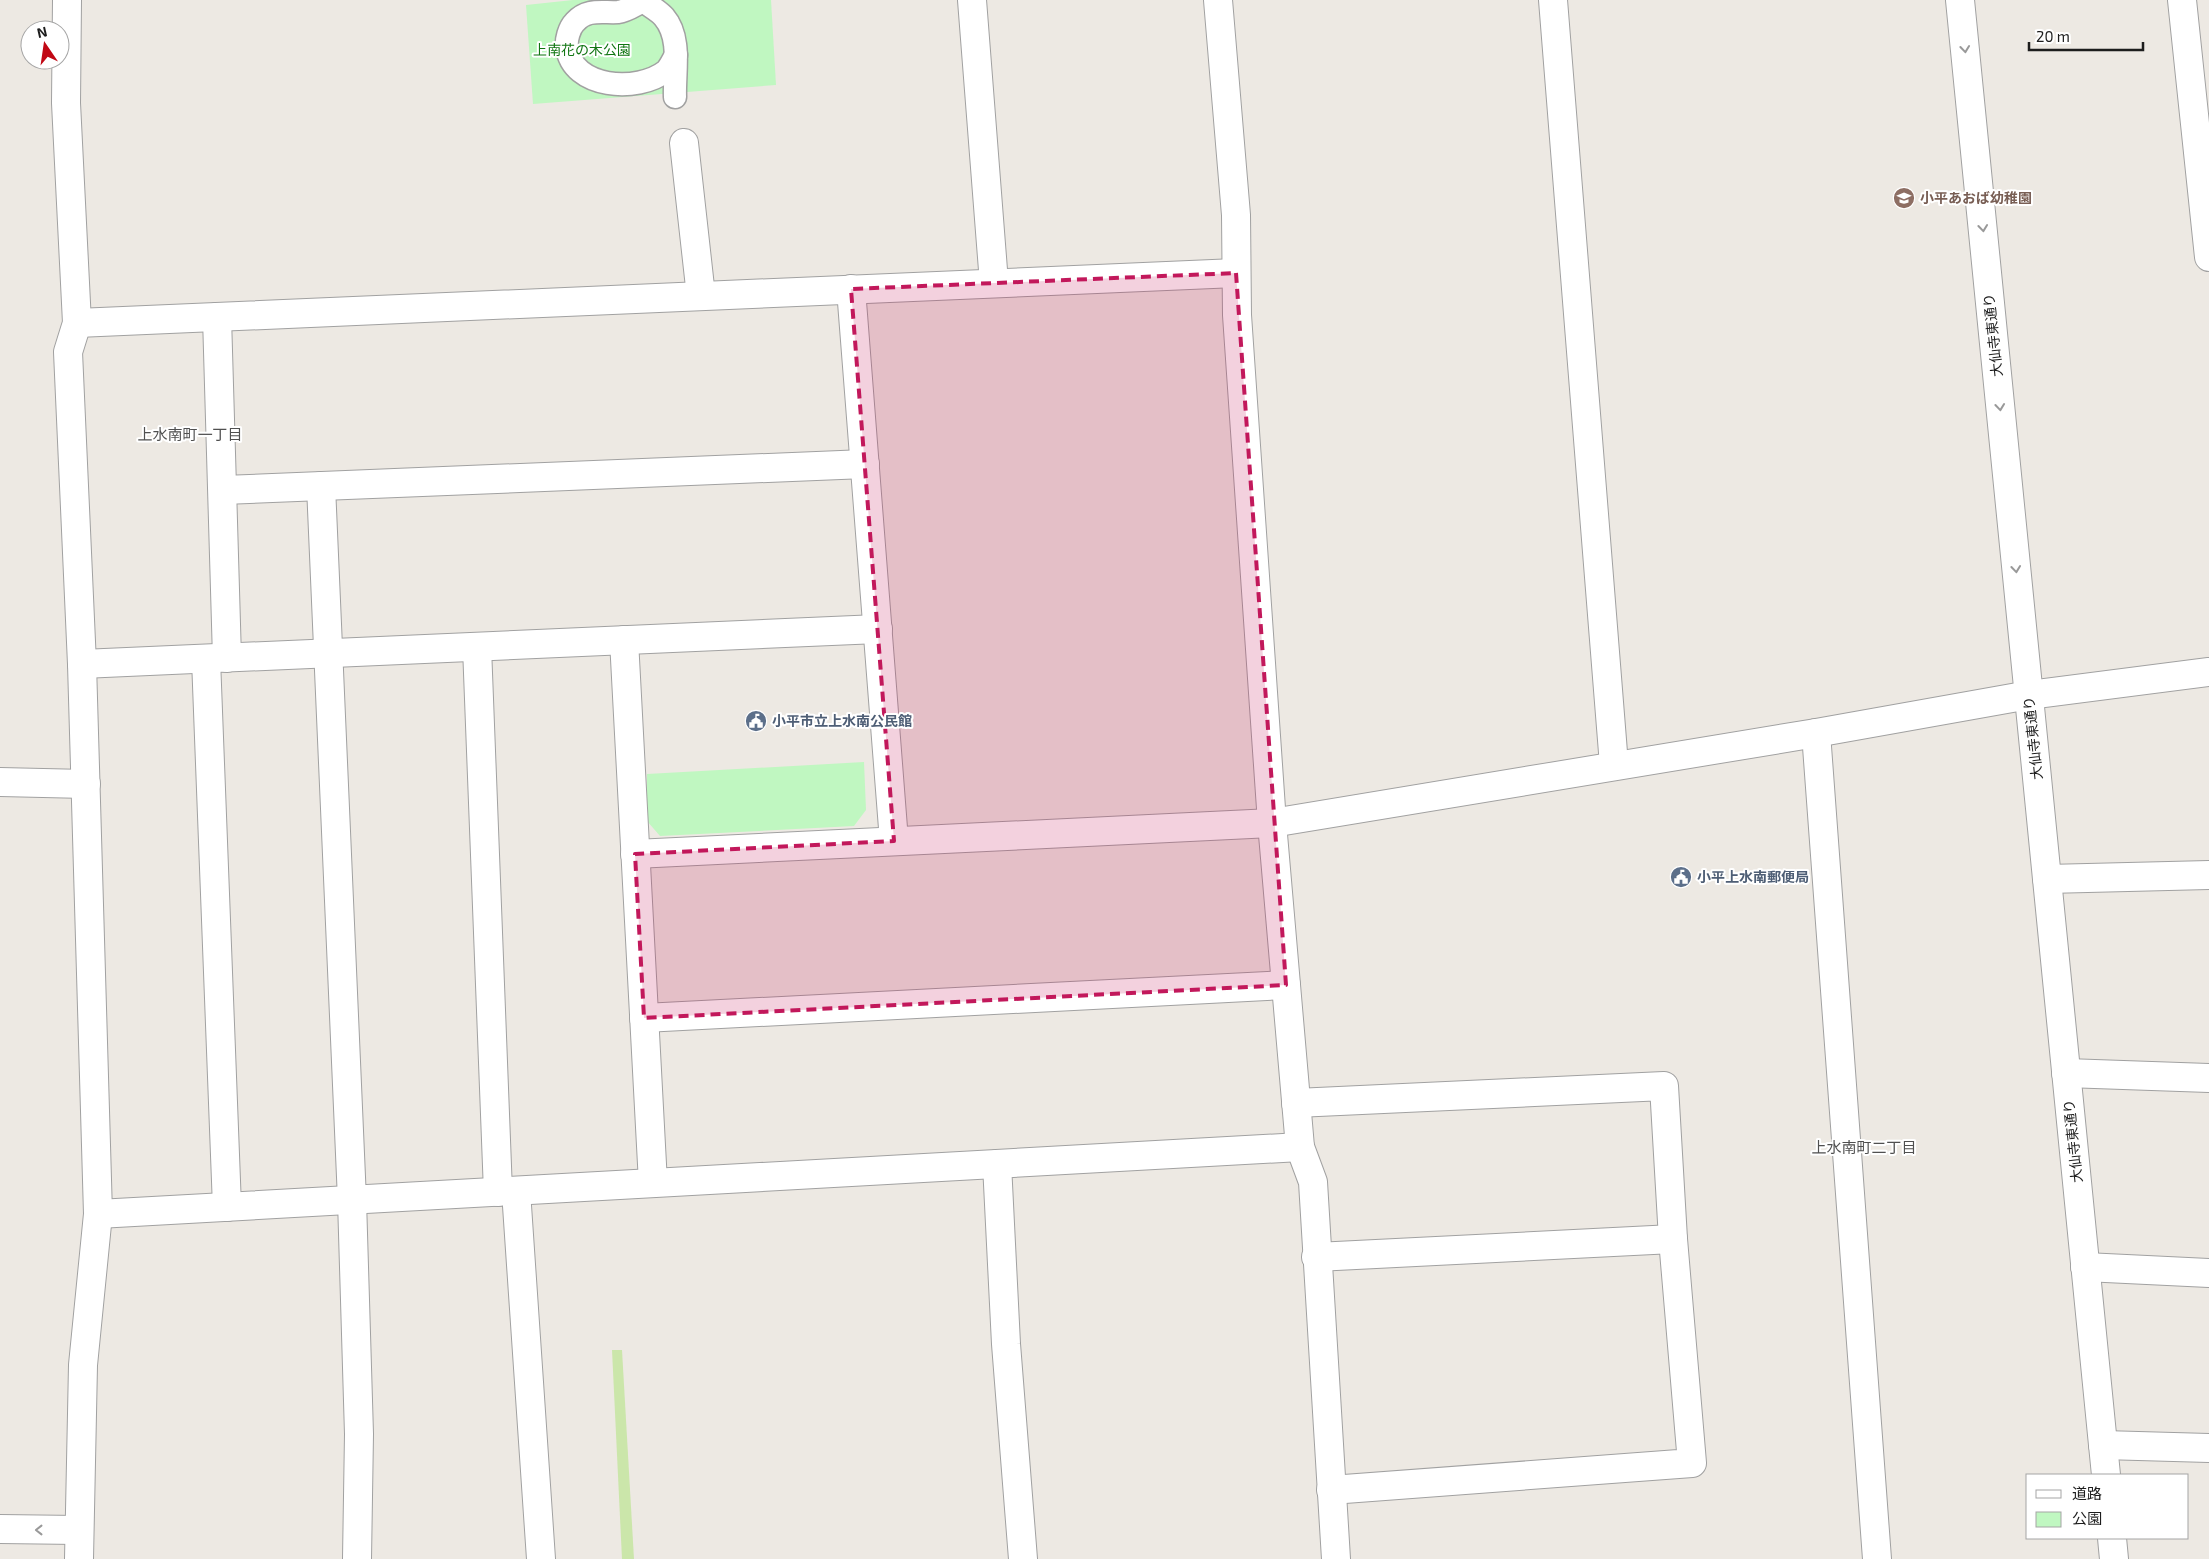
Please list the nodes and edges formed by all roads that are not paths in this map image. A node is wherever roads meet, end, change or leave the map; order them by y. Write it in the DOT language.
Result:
graph roads {
  1 [pos="67,0"];
  2 [pos="643,0"];
  3 [pos="972,0"];
  4 [pos="1218,0"];
  5 [pos="1553,0"];
  6 [pos="1960,0"];
  7 [pos="2182,0"];
  8 [pos="676,54"];
  9 [pos="675,97"];
  10 [pos="684,143"];
  11 [pos="2209,257"];
  12 [pos="1236,273"];
  13 [pos="994,283"];
  14 [pos="851,289"];
  15 [pos="701,296"];
  16 [pos="217,316"];
  17 [pos="77,323"];
  18 [pos="865,464"];
  19 [pos="320,486"];
  20 [pos="223,490"];
  21 [pos="878,629"];
  22 [pos="624,640"];
  23 [pos="477,647"];
  24 [pos="328,653"];
  25 [pos="216,658"];
  26 [pos="82,664"];
  27 [pos="2209,672"];
  28 [pos="2029,695"];
  29 [pos="1816,733"];
  30 [pos="1614,765"];
  31 [pos="0,782"];
  32 [pos="86,784"];
  33 [pos="1272,823"];
  34 [pos="894,841"];
  35 [pos="635,854"];
  36 [pos="2209,875"];
  37 [pos="2047,879"];
  38 [pos="1286,985"];
  39 [pos="644,1018"];
  40 [pos="2066,1073"];
  41 [pos="2209,1078"];
  42 [pos="1296,1103"];
  43 [pos="1300,1147"];
  44 [pos="996,1164"];
  45 [pos="653,1183"];
  46 [pos="507,1191"];
  47 [pos="352,1200"];
  48 [pos="227,1207"];
  49 [pos="98,1214"];
  50 [pos="1673,1239"];
  51 [pos="1316,1256"];
  52 [pos="2085,1267"];
  53 [pos="2209,1273"];
  54 [pos="2103,1445"];
  55 [pos="2209,1448"];
  56 [pos="2106,1474"];
  57 [pos="1331,1490"];
  58 [pos="0,1530"];
  59 [pos="78,1530"];
  60 [pos="2112,1539"];
  61 [pos="79,1559"];
  62 [pos="357,1559"];
  63 [pos="541,1559"];
  64 [pos="1023,1559"];
  65 [pos="1336,1559"];
  66 [pos="1877,1559"];
  67 [pos="2114,1559"];
  1 -- 17 [label="street"];
  2 -- 8 [label="street"];
  2 -- 8 [label="street"];
  3 -- 13 [label="street"];
  4 -- 12 [label="street"];
  5 -- 30 [label="street"];
  6 -- 28 [label="street, 大仙寺東通り, one-way"];
  7 -- 11 [label="street"];
  8 -- 9 [label="street"];
  10 -- 15 [label="street"];
  12 -- 13 [label="street"];
  12 -- 33 [label="street"];
  13 -- 14 [label="street"];
  14 -- 15 [label="street"];
  14 -- 18 [label="street"];
  15 -- 16 [label="street"];
  16 -- 17 [label="street"];
  16 -- 20 [label="street"];
  17 -- 26 [label="street"];
  18 -- 19 [label="street"];
  18 -- 21 [label="street"];
  19 -- 20 [label="street"];
  19 -- 24 [label="street"];
  20 -- 25 [label="street"];
  21 -- 22 [label="street"];
  21 -- 34 [label="street"];
  22 -- 23 [label="street"];
  22 -- 35 [label="street"];
  23 -- 24 [label="street"];
  23 -- 46 [label="street"];
  24 -- 25 [label="street"];
  24 -- 47 [label="street"];
  25 -- 26 [label="street"];
  25 -- 48 [label="street"];
  26 -- 32 [label="street"];
  27 -- 28 [label="street"];
  28 -- 29 [label="street"];
  28 -- 37 [label="street, 大仙寺東通り"];
  29 -- 30 [label="street"];
  29 -- 66 [label="street"];
  30 -- 33 [label="street"];
  31 -- 32 [label="street"];
  32 -- 49 [label="street"];
  33 -- 34 [label="street"];
  33 -- 38 [label="street"];
  34 -- 35 [label="street"];
  35 -- 39 [label="street"];
  36 -- 37 [label="street"];
  37 -- 40 [label="street, 大仙寺東通り"];
  38 -- 39 [label="street"];
  38 -- 42 [label="street"];
  39 -- 45 [label="street"];
  40 -- 41 [label="street"];
  40 -- 52 [label="street, 大仙寺東通り"];
  42 -- 43 [label="street"];
  42 -- 50 [label="street"];
  43 -- 44 [label="street"];
  43 -- 51 [label="street"];
  44 -- 45 [label="street"];
  44 -- 64 [label="street"];
  45 -- 46 [label="street"];
  46 -- 47 [label="street"];
  46 -- 63 [label="street"];
  47 -- 48 [label="street"];
  47 -- 62 [label="street"];
  48 -- 49 [label="street"];
  49 -- 59 [label="street"];
  50 -- 51 [label="street"];
  50 -- 57 [label="street"];
  51 -- 57 [label="street"];
  52 -- 53 [label="street"];
  52 -- 54 [label="street, 大仙寺東通り"];
  54 -- 55 [label="street"];
  54 -- 56 [label="street, 大仙寺東通り"];
  57 -- 65 [label="street"];
  59 -- 58 [label="street, one-way"];
  59 -- 61 [label="street"];
  60 -- 67 [label="street"];
}
